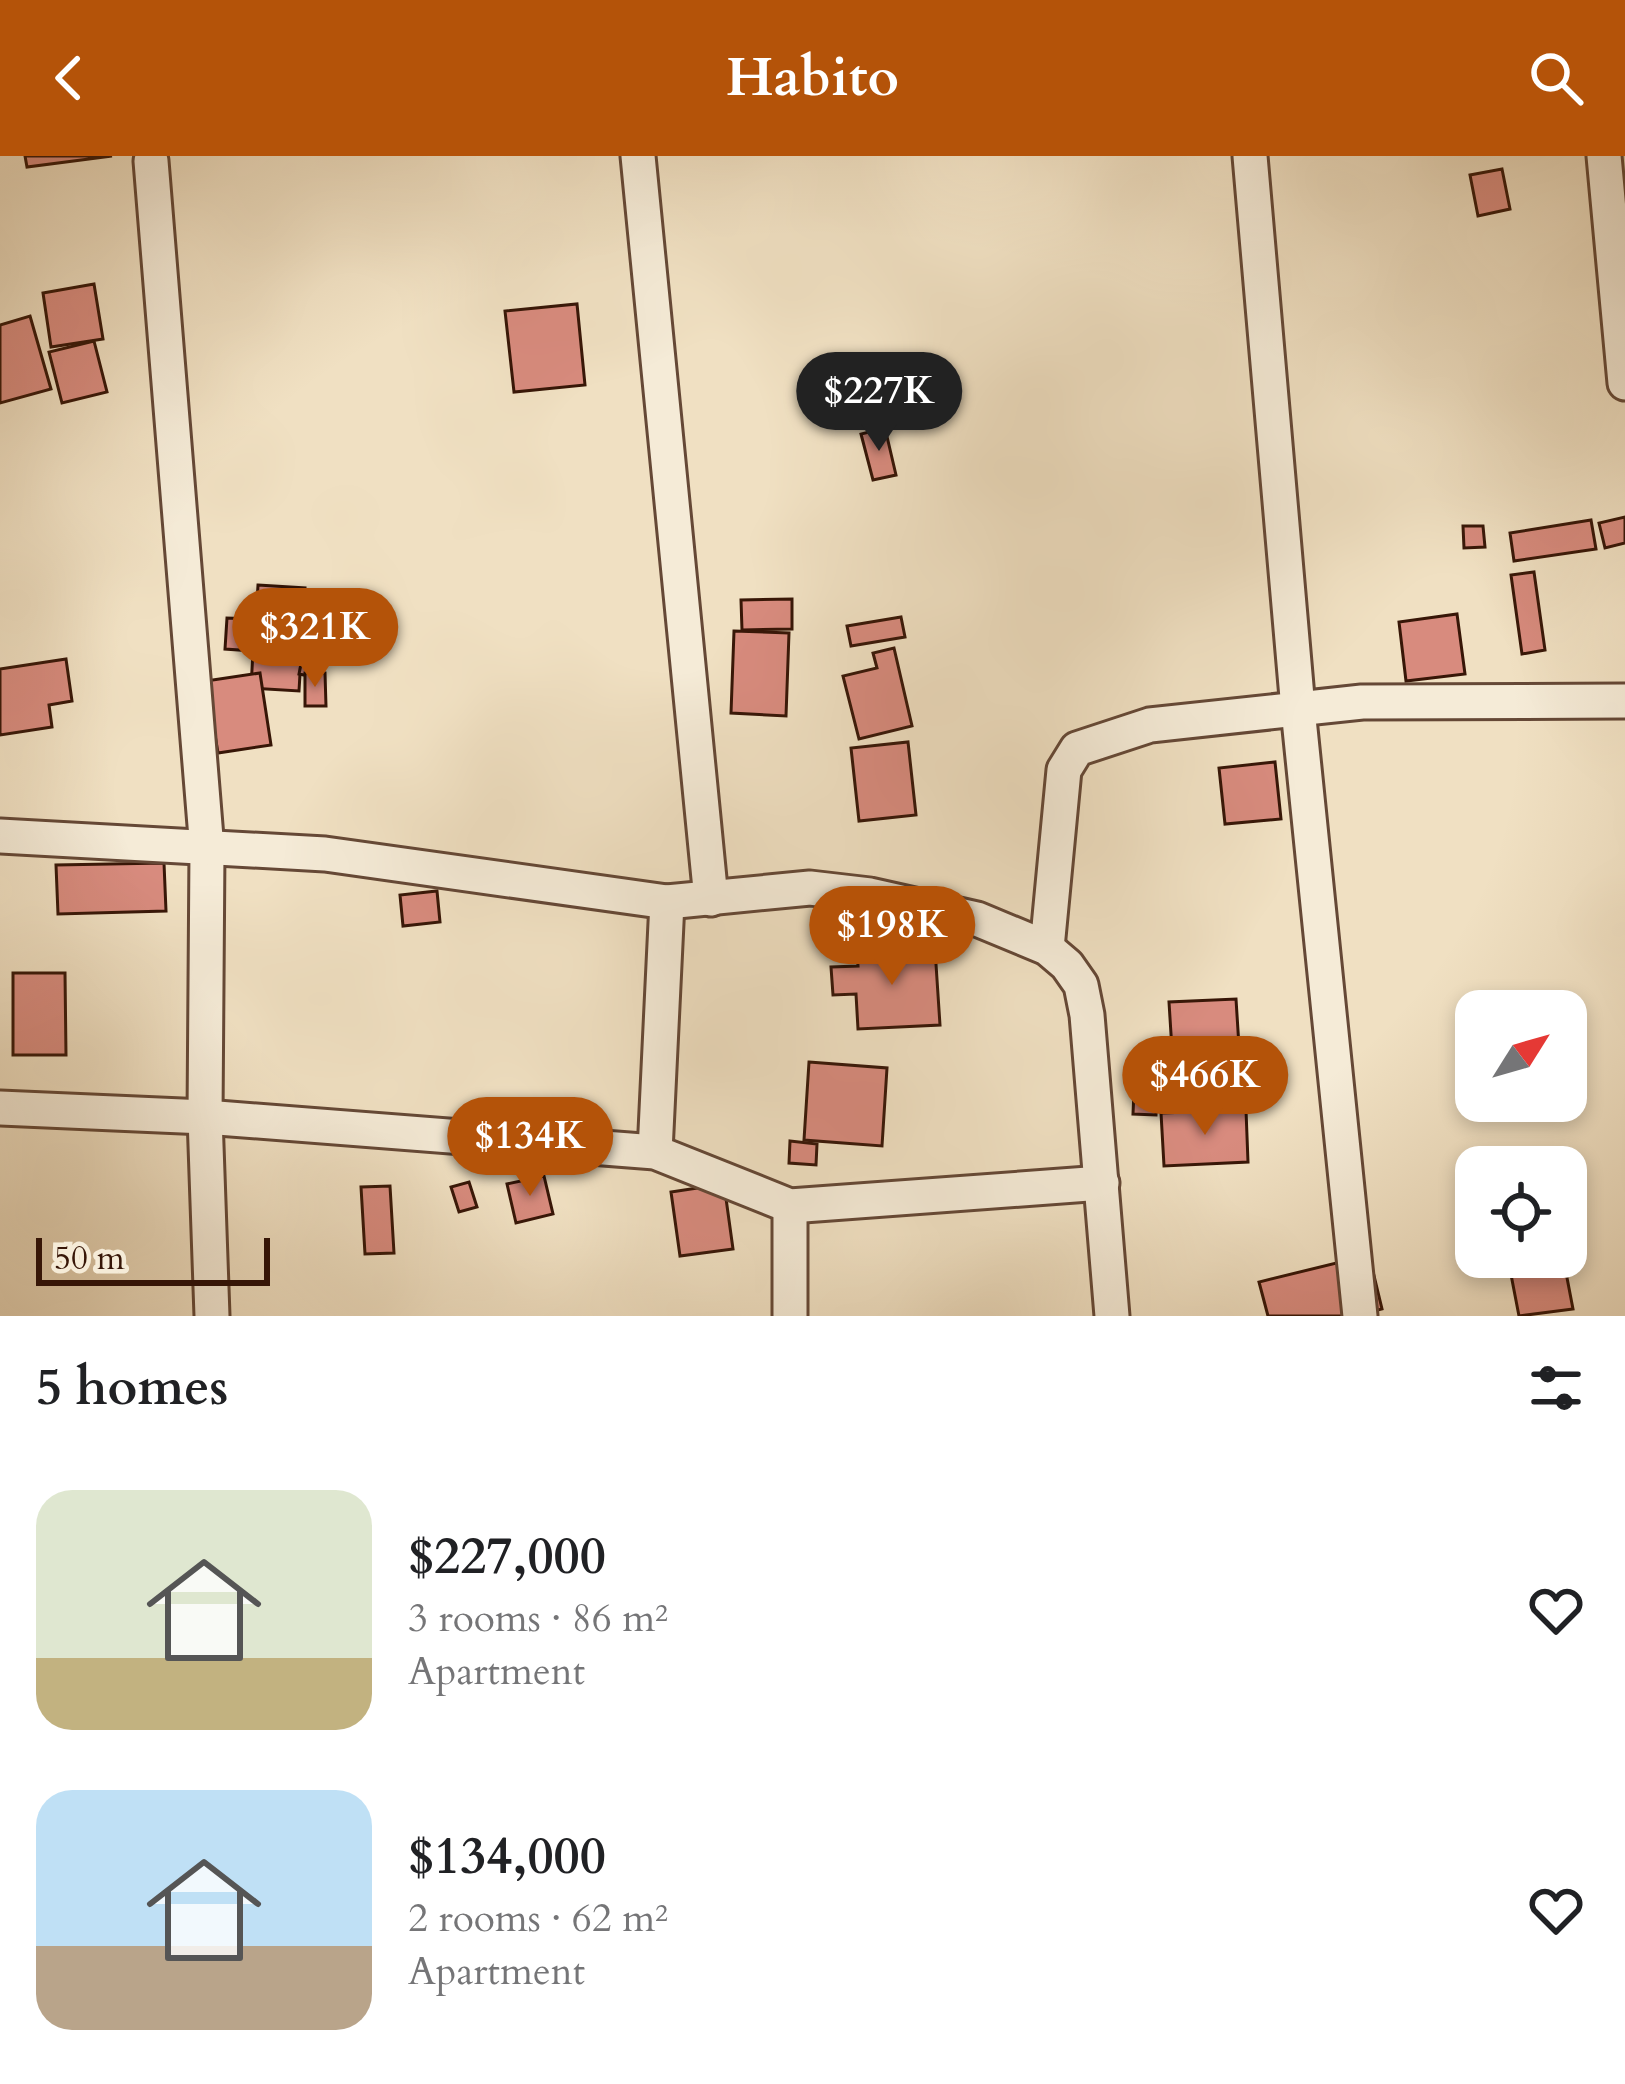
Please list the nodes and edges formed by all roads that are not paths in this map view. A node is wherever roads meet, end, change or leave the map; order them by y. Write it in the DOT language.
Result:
graph roads {
  1 [pos="638,156"];
  2 [pos="1250,156"];
  3 [pos="1604,156"];
  4 [pos="151,161"];
  5 [pos="1625,383"];
  6 [pos="1625,701"];
  7 [pos="1298,709"];
  8 [pos="0,836"];
  9 [pos="207,850"];
  10 [pos="711,899"];
  11 [pos="667,902"];
  12 [pos="1046,948"];
  13 [pos="0,1108"];
  14 [pos="206,1117"];
  15 [pos="655,1152"];
  16 [pos="1102,1183"];
  17 [pos="790,1206"];
  18 [pos="212,1316"];
  19 [pos="790,1316"];
  20 [pos="1112,1316"];
  21 [pos="1360,1316"];
  1 -- 10 [label="street"];
  2 -- 7 [label="street"];
  3 -- 5 [label="street"];
  4 -- 9 [label="street"];
  6 -- 7 [label="street"];
  7 -- 12 [label="street"];
  7 -- 21 [label="street"];
  8 -- 9 [label="street"];
  9 -- 11 [label="street"];
  9 -- 14 [label="street"];
  10 -- 11 [label="street"];
  10 -- 12 [label="street"];
  11 -- 15 [label="street"];
  12 -- 16 [label="street"];
  13 -- 14 [label="street"];
  14 -- 15 [label="street"];
  14 -- 18 [label="street"];
  15 -- 17 [label="street"];
  16 -- 17 [label="street"];
  16 -- 20 [label="street"];
  17 -- 19 [label="street"];
}
